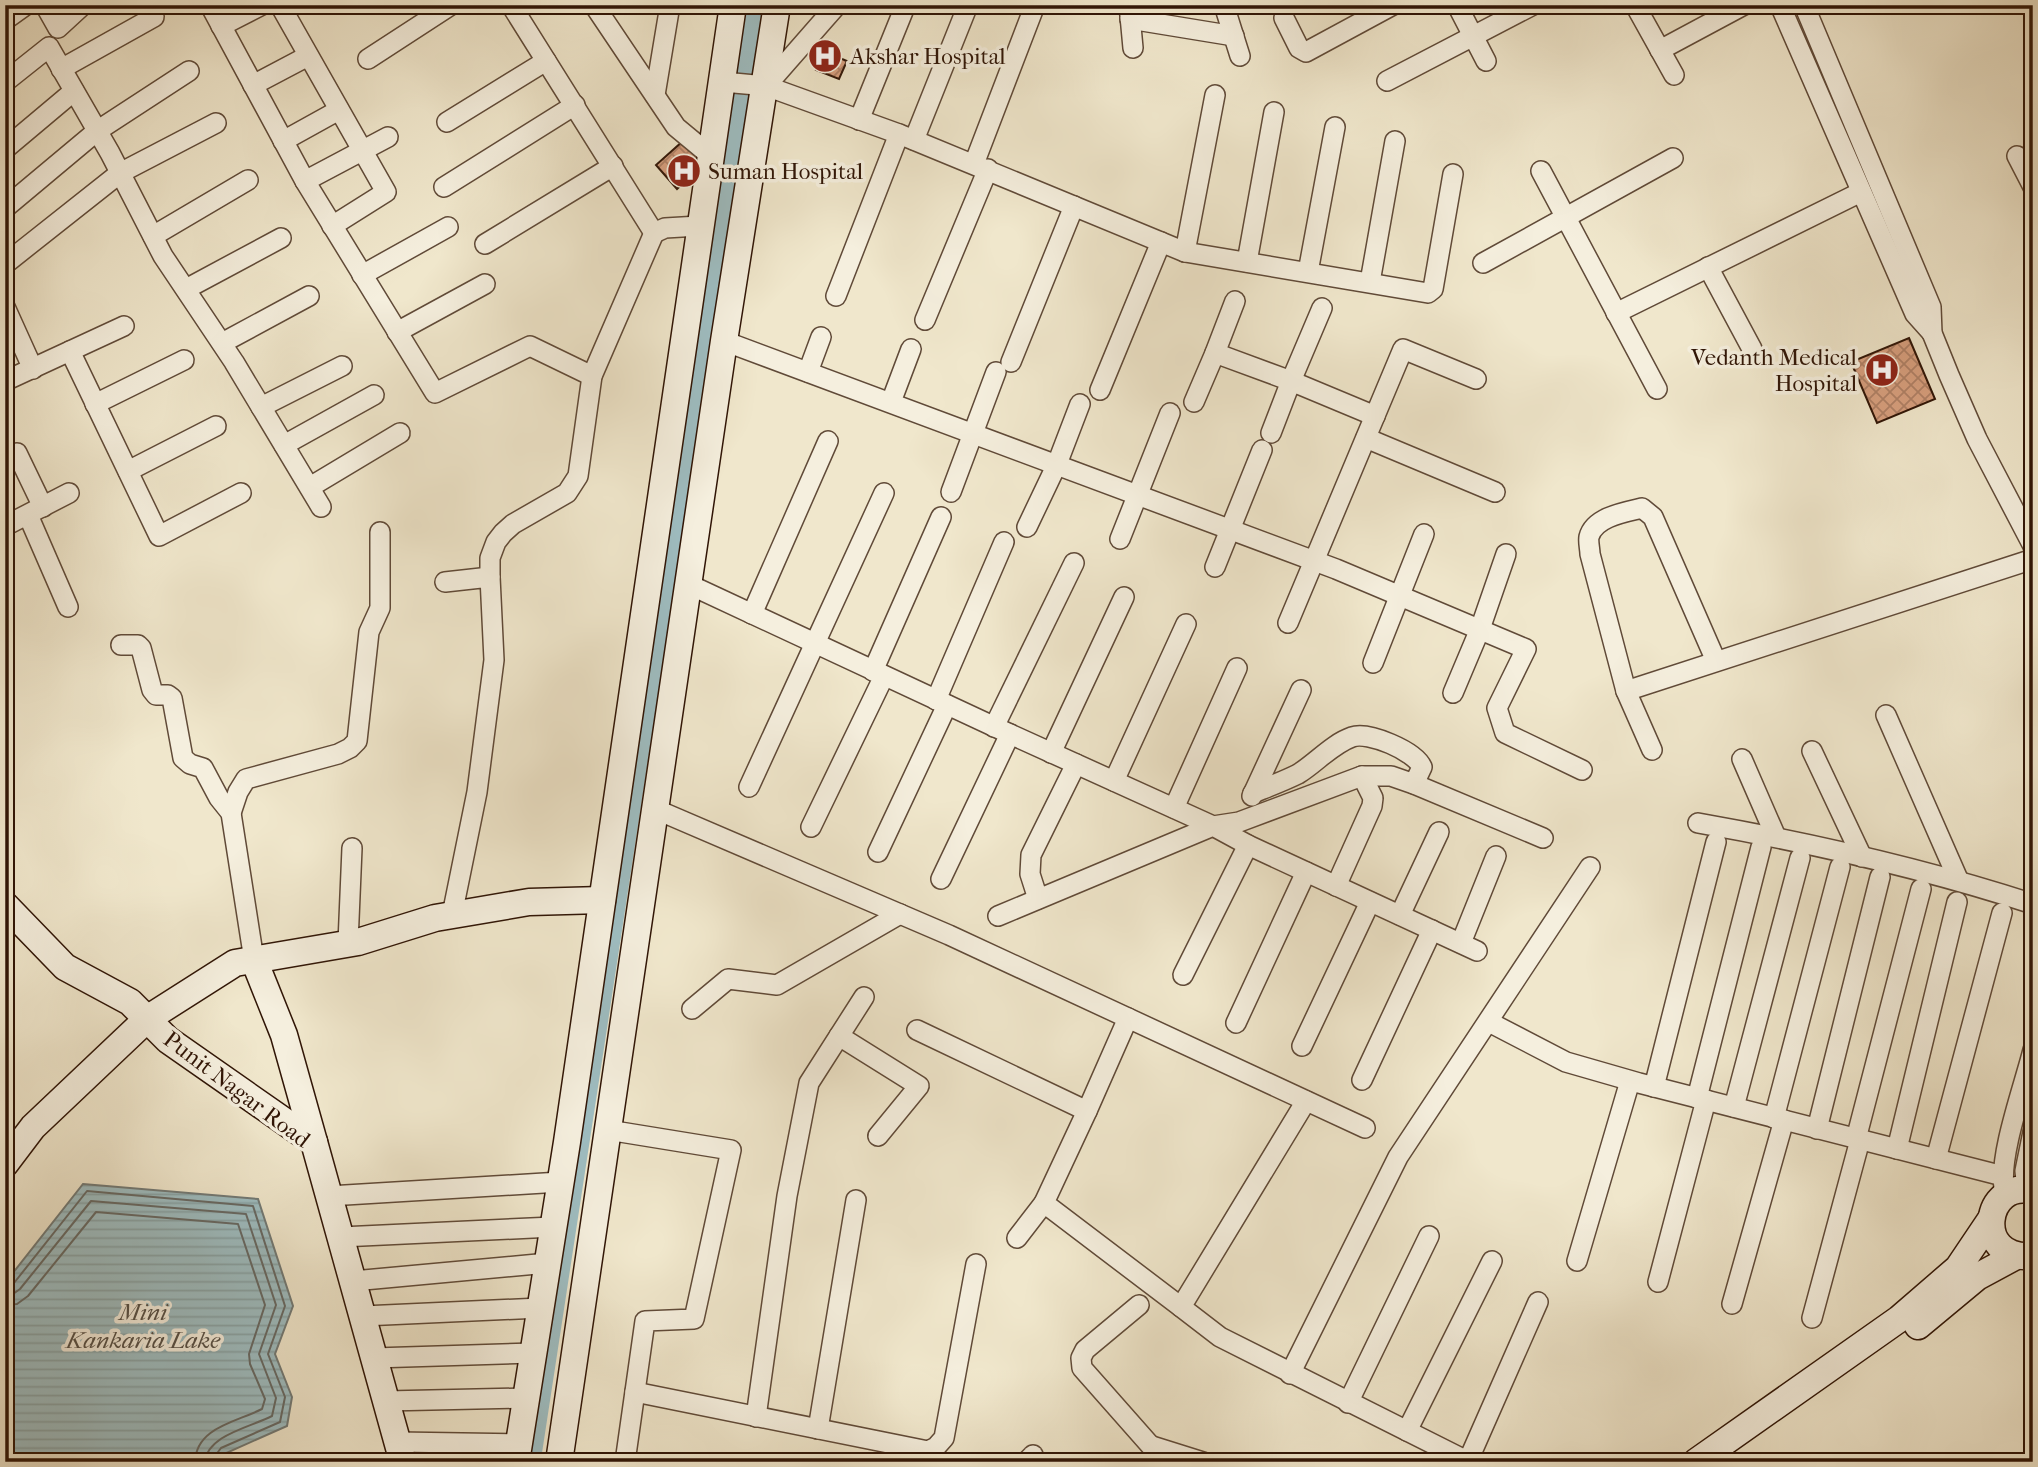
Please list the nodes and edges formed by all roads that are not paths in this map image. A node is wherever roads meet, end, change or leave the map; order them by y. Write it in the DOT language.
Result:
graph roads {
  1 [pos="26,5"];
  2 [pos="45,5"];
  3 [pos="83,5"];
  4 [pos="210,5"];
  5 [pos="262,5"];
  6 [pos="280,5"];
  7 [pos="450,5"];
  8 [pos="511,5"];
  9 [pos="594,5"];
  10 [pos="670,5"];
  11 [pos="733,5"];
  12 [pos="777,5"];
  13 [pos="837,5"];
  14 [pos="968,5"];
  15 [pos="1035,5"];
  16 [pos="1224,5"];
  17 [pos="1393,5"];
  18 [pos="1457,5"];
  19 [pos="1532,5"];
  20 [pos="1635,5"];
  21 [pos="1744,5"];
  22 [pos="1780,5"];
  23 [pos="1804,5"];
  24 [pos="904,9"];
  25 [pos="1130,12"];
  26 [pos="154,17"];
  27 [pos="1284,18"];
  28 [pos="5,20"];
  29 [pos="221,26"];
  30 [pos="1234,36"];
  31 [pos="1473,36"];
  32 [pos="1133,48"];
  33 [pos="1660,51"];
  34 [pos="308,56"];
  35 [pos="1240,57"];
  36 [pos="368,59"];
  37 [pos="546,61"];
  38 [pos="1486,61"];
  39 [pos="61,69"];
  40 [pos="189,71"];
  41 [pos="1674,75"];
  42 [pos="1387,81"];
  43 [pos="5,82"];
  44 [pos="723,82"];
  45 [pos="253,85"];
  46 [pos="766,86"];
  47 [pos="74,91"];
  48 [pos="655,95"];
  49 [pos="1215,95"];
  50 [pos="575,105"];
  51 [pos="339,110"];
  52 [pos="1274,112"];
  53 [pos="859,120"];
  54 [pos="447,122"];
  55 [pos="216,123"];
  56 [pos="1335,127"];
  57 [pos="97,131"];
  58 [pos="388,137"];
  59 [pos="907,137"];
  60 [pos="283,141"];
  61 [pos="1395,141"];
  62 [pos="5,149"];
  63 [pos="362,151"];
  64 [pos="711,156"];
  65 [pos="2017,156"];
  66 [pos="1673,158"];
  67 [pos="613,166"];
  68 [pos="981,167"];
  69 [pos="1541,171"];
  70 [pos="120,173"];
  71 [pos="1453,174"];
  72 [pos="248,180"];
  73 [pos="305,181"];
  74 [pos="444,187"];
  75 [pos="2033,187"];
  76 [pos="1861,192"];
  77 [pos="1074,206"];
  78 [pos="5,208"];
  79 [pos="1566,217"];
  80 [pos="332,226"];
  81 [pos="699,226"];
  82 [pos="448,227"];
  83 [pos="654,233"];
  84 [pos="153,236"];
  85 [pos="281,238"];
  86 [pos="1161,242"];
  87 [pos="485,244"];
  88 [pos="1185,252"];
  89 [pos="1247,262"];
  90 [pos="1483,263"];
  91 [pos="5,264"];
  92 [pos="1708,268"];
  93 [pos="1308,272"];
  94 [pos="362,275"];
  95 [pos="1370,282"];
  96 [pos="485,284"];
  97 [pos="186,289"];
  98 [pos="309,296"];
  99 [pos="836,296"];
  100 [pos="1235,301"];
  101 [pos="5,307"];
  102 [pos="1322,308"];
  103 [pos="1616,313"];
  104 [pos="925,320"];
  105 [pos="124,326"];
  106 [pos="397,332"];
  107 [pos="1932,333"];
  108 [pos="821,337"];
  109 [pos="724,341"];
  110 [pos="222,343"];
  111 [pos="911,349"];
  112 [pos="1752,349"];
  113 [pos="70,351"];
  114 [pos="1215,353"];
  115 [pos="184,360"];
  116 [pos="342,366"];
  117 [pos="33,369"];
  118 [pos="808,372"];
  119 [pos="592,376"];
  120 [pos="1476,379"];
  121 [pos="1291,381"];
  122 [pos="5,382"];
  123 [pos="1657,389"];
  124 [pos="1100,390"];
  125 [pos="374,395"];
  126 [pos="891,402"];
  127 [pos="1194,402"];
  128 [pos="95,404"];
  129 [pos="1080,404"];
  130 [pos="261,407"];
  131 [pos="1170,414"];
  132 [pos="1375,416"];
  133 [pos="216,426"];
  134 [pos="400,432"];
  135 [pos="974,433"];
  136 [pos="1366,438"];
  137 [pos="828,441"];
  138 [pos="284,445"];
  139 [pos="17,453"];
  140 [pos="1057,464"];
  141 [pos="128,471"];
  142 [pos="310,487"];
  143 [pos="951,492"];
  144 [pos="1495,492"];
  145 [pos="69,493"];
  146 [pos="241,493"];
  147 [pos="884,493"];
  148 [pos="1137,495"];
  149 [pos="321,506"];
  150 [pos="35,511"];
  151 [pos="941,517"];
  152 [pos="5,526"];
  153 [pos="1027,527"];
  154 [pos="1229,529"];
  155 [pos="380,533"];
  156 [pos="1424,534"];
  157 [pos="1119,539"];
  158 [pos="1004,541"];
  159 [pos="2033,546"];
  160 [pos="1506,554"];
  161 [pos="2033,559"];
  162 [pos="1314,561"];
  163 [pos="1074,563"];
  164 [pos="1215,567"];
  165 [pos="490,577"];
  166 [pos="648,580"];
  167 [pos="445,582"];
  168 [pos="688,584"];
  169 [pos="1400,596"];
  170 [pos="1124,597"];
  171 [pos="68,607"];
  172 [pos="752,614"];
  173 [pos="1186,624"];
  174 [pos="1288,624"];
  175 [pos="1480,629"];
  176 [pos="815,643"];
  177 [pos="121,645"];
  178 [pos="1716,661"];
  179 [pos="1373,663"];
  180 [pos="1237,668"];
  181 [pos="879,673"];
  182 [pos="1301,690"];
  183 [pos="1626,691"];
  184 [pos="1453,693"];
  185 [pos="942,702"];
  186 [pos="1886,715"];
  187 [pos="1002,731"];
  188 [pos="1652,750"];
  189 [pos="1812,751"];
  190 [pos="1051,753"];
  191 [pos="1742,759"];
  192 [pos="1076,764"];
  193 [pos="1582,771"];
  194 [pos="1362,776"];
  195 [pos="1114,781"];
  196 [pos="1414,784"];
  197 [pos="749,787"];
  198 [pos="1253,793"];
  199 [pos="1174,808"];
  200 [pos="655,809"];
  201 [pos="231,814"];
  202 [pos="1239,822"];
  203 [pos="1698,823"];
  204 [pos="1213,826"];
  205 [pos="811,827"];
  206 [pos="1439,832"];
  207 [pos="1543,838"];
  208 [pos="1716,842"];
  209 [pos="1768,842"];
  210 [pos="1248,845"];
  211 [pos="352,848"];
  212 [pos="878,852"];
  213 [pos="1496,856"];
  214 [pos="1862,857"];
  215 [pos="1800,858"];
  216 [pos="1590,867"];
  217 [pos="1840,867"];
  218 [pos="1306,872"];
  219 [pos="1880,877"];
  220 [pos="941,879"];
  221 [pos="1958,879"];
  222 [pos="1336,886"];
  223 [pos="1921,889"];
  224 [pos="1038,899"];
  225 [pos="602,900"];
  226 [pos="1370,902"];
  227 [pos="1958,902"];
  228 [pos="2033,904"];
  229 [pos="5,905"];
  230 [pos="900,914"];
  231 [pos="2002,914"];
  232 [pos="452,915"];
  233 [pos="1400,915"];
  234 [pos="998,916"];
  235 [pos="1432,930"];
  236 [pos="348,943"];
  237 [pos="254,960"];
  238 [pos="1183,975"];
  239 [pos="864,997"];
  240 [pos="692,1009"];
  241 [pos="1128,1018"];
  242 [pos="146,1019"];
  243 [pos="1236,1023"];
  244 [pos="1489,1023"];
  245 [pos="917,1030"];
  246 [pos="839,1036"];
  247 [pos="1302,1046"];
  248 [pos="2033,1050"];
  249 [pos="1362,1080"];
  250 [pos="1630,1081"];
  251 [pos="1654,1087"];
  252 [pos="1702,1099"];
  253 [pos="1306,1101"];
  254 [pos="1734,1107"];
  255 [pos="1087,1111"];
  256 [pos="1779,1119"];
  257 [pos="1365,1128"];
  258 [pos="1818,1129"];
  259 [pos="608,1130"];
  260 [pos="2033,1132"];
  261 [pos="878,1136"];
  262 [pos="1858,1139"];
  263 [pos="314,1142"];
  264 [pos="1897,1149"];
  265 [pos="1936,1159"];
  266 [pos="5,1164"];
  267 [pos="560,1182"];
  268 [pos="2017,1188"];
  269 [pos="329,1196"];
  270 [pos="856,1199"];
  271 [pos="1044,1203"];
  272 [pos="1991,1219"];
  273 [pos="553,1227"];
  274 [pos="1429,1236"];
  275 [pos="341,1237"];
  276 [pos="1017,1238"];
  277 [pos="2024,1256"];
  278 [pos="1492,1261"];
  279 [pos="1577,1261"];
  280 [pos="548,1263"];
  281 [pos="975,1264"];
  282 [pos="353,1281"];
  283 [pos="1658,1283"];
  284 [pos="1538,1302"];
  285 [pos="1732,1304"];
  286 [pos="1139,1305"];
  287 [pos="1181,1307"];
  288 [pos="540,1308"];
  289 [pos="363,1316"];
  290 [pos="1812,1318"];
  291 [pos="533,1353"];
  292 [pos="374,1358"];
  293 [pos="1290,1374"];
  294 [pos="635,1392"];
  295 [pos="526,1398"];
  296 [pos="386,1401"];
  297 [pos="1348,1403"];
  298 [pos="756,1417"];
  299 [pos="818,1429"];
  300 [pos="1407,1431"];
  301 [pos="1151,1446"];
  302 [pos="400,1452"];
  303 [pos="518,1453"];
  304 [pos="559,1462"];
  305 [pos="625,1462"];
  306 [pos="1165,1462"];
  307 [pos="1203,1462"];
  308 [pos="1469,1462"];
  309 [pos="1696,1462"];
  310 [pos="1726,1462"];
  1 -- 28 [label="street"];
  2 -- 3 [label="street"];
  4 -- 29 [label="street"];
  5 -- 29 [label="street"];
  6 -- 34 [label="street"];
  7 -- 36 [label="street"];
  8 -- 37 [label="street"];
  9 -- 48 [label="street"];
  10 -- 48 [label="street"];
  11 -- 44 [label="street"];
  12 -- 46 [label="street"];
  13 -- 46 [label="street"];
  14 -- 59 [label="street"];
  15 -- 68 [label="street"];
  16 -- 30 [label="street"];
  17 -- 27 [label="street"];
  18 -- 31 [label="street"];
  19 -- 31 [label="street"];
  20 -- 33 [label="street"];
  21 -- 33 [label="street"];
  22 -- 76 [label="street"];
  23 -- 107 [label="street"];
  24 -- 53 [label="street"];
  25 -- 30 [label="street"];
  25 -- 32 [label="street"];
  26 -- 39 [label="street"];
  29 -- 45 [label="street"];
  30 -- 35 [label="street"];
  31 -- 38 [label="street"];
  31 -- 42 [label="street"];
  33 -- 41 [label="street"];
  34 -- 45 [label="street"];
  34 -- 51 [label="street"];
  37 -- 50 [label="street"];
  37 -- 54 [label="street"];
  39 -- 43 [label="street"];
  39 -- 47 [label="street"];
  40 -- 57 [label="street"];
  44 -- 46 [label="street"];
  44 -- 64 [label="street"];
  45 -- 60 [label="street"];
  46 -- 53 [label="street"];
  46 -- 109 [label="street"];
  47 -- 57 [label="street"];
  47 -- 62 [label="street"];
  48 -- 64 [label="street"];
  49 -- 88 [label="street"];
  50 -- 67 [label="street"];
  50 -- 74 [label="street"];
  51 -- 60 [label="street"];
  51 -- 63 [label="street"];
  52 -- 89 [label="street"];
  53 -- 59 [label="street"];
  55 -- 70 [label="street"];
  56 -- 93 [label="street"];
  57 -- 70 [label="street"];
  57 -- 78 [label="street"];
  58 -- 63 [label="street"];
  59 -- 68 [label="street"];
  59 -- 99 [label="street"];
  60 -- 73 [label="street"];
  61 -- 95 [label="street"];
  63 -- 73 [label="street"];
  63 -- 80 [label="street"];
  64 -- 81 [label="street"];
  65 -- 75 [label="street"];
  66 -- 79 [label="street"];
  67 -- 83 [label="street"];
  67 -- 87 [label="street"];
  68 -- 77 [label="street"];
  68 -- 104 [label="street"];
  69 -- 79 [label="street"];
  70 -- 84 [label="street"];
  70 -- 91 [label="street"];
  71 -- 95 [label="street"];
  72 -- 84 [label="street"];
  73 -- 80 [label="street"];
  76 -- 92 [label="street"];
  76 -- 107 [label="street"];
  77 -- 86 [label="street"];
  77 -- 135 [label="street"];
  79 -- 90 [label="street"];
  79 -- 103 [label="street"];
  80 -- 94 [label="street"];
  81 -- 83 [label="street"];
  81 -- 166 [label="street"];
  82 -- 94 [label="street"];
  83 -- 119 [label="street"];
  84 -- 97 [label="street"];
  85 -- 97 [label="street"];
  86 -- 88 [label="street"];
  86 -- 124 [label="street"];
  88 -- 89 [label="street"];
  89 -- 93 [label="street"];
  92 -- 103 [label="street"];
  92 -- 112 [label="street"];
  93 -- 95 [label="street"];
  94 -- 106 [label="street"];
  96 -- 106 [label="street"];
  97 -- 110 [label="street"];
  98 -- 110 [label="street"];
  100 -- 114 [label="street"];
  101 -- 117 [label="street"];
  102 -- 121 [label="street"];
  103 -- 123 [label="street"];
  105 -- 113 [label="street"];
  106 -- 119 [label="street"];
  107 -- 159 [label="street"];
  108 -- 118 [label="street"];
  109 -- 118 [label="street"];
  109 -- 168 [label="street"];
  110 -- 130 [label="street"];
  111 -- 126 [label="street"];
  113 -- 117 [label="street"];
  113 -- 128 [label="street"];
  114 -- 121 [label="street"];
  114 -- 127 [label="street"];
  115 -- 128 [label="street"];
  116 -- 130 [label="street"];
  117 -- 122 [label="street"];
  118 -- 126 [label="street"];
  119 -- 165 [label="street"];
  120 -- 132 [label="street"];
  121 -- 132 [label="street"];
  121 -- 154 [label="street"];
  125 -- 138 [label="street"];
  126 -- 135 [label="street"];
  128 -- 141 [label="street"];
  129 -- 140 [label="street"];
  130 -- 138 [label="street"];
  131 -- 148 [label="street"];
  132 -- 136 [label="street"];
  133 -- 141 [label="street"];
  134 -- 142 [label="street"];
  135 -- 140 [label="street"];
  135 -- 143 [label="street"];
  136 -- 144 [label="street"];
  136 -- 162 [label="street"];
  137 -- 172 [label="street"];
  138 -- 142 [label="street"];
  139 -- 150 [label="street"];
  140 -- 148 [label="street"];
  140 -- 153 [label="street"];
  141 -- 146 [label="street"];
  142 -- 149 [label="street"];
  145 -- 150 [label="street"];
  147 -- 176 [label="street"];
  148 -- 154 [label="street"];
  148 -- 157 [label="street"];
  150 -- 152 [label="street"];
  150 -- 171 [label="street"];
  151 -- 181 [label="street"];
  154 -- 162 [label="street"];
  154 -- 164 [label="street"];
  155 -- 201 [label="street"];
  156 -- 169 [label="street"];
  158 -- 185 [label="street"];
  160 -- 175 [label="street"];
  161 -- 178 [label="street"];
  162 -- 169 [label="street"];
  162 -- 174 [label="street"];
  163 -- 187 [label="street"];
  165 -- 167 [label="street"];
  165 -- 232 [label="street"];
  166 -- 168 [label="street"];
  166 -- 225 [label="street"];
  168 -- 172 [label="street"];
  168 -- 200 [label="street"];
  169 -- 175 [label="street"];
  169 -- 179 [label="street"];
  170 -- 190 [label="street"];
  172 -- 176 [label="street"];
  173 -- 195 [label="street"];
  175 -- 184 [label="street"];
  175 -- 193 [label="street"];
  176 -- 181 [label="street"];
  176 -- 197 [label="street"];
  177 -- 201 [label="street"];
  178 -- 183 [label="street"];
  178 -- 183 [label="street"];
  180 -- 199 [label="street"];
  181 -- 185 [label="street"];
  181 -- 205 [label="street"];
  182 -- 198 [label="street"];
  183 -- 188 [label="street"];
  185 -- 187 [label="street"];
  185 -- 212 [label="street"];
  186 -- 221 [label="street"];
  187 -- 190 [label="street"];
  187 -- 220 [label="street"];
  189 -- 214 [label="street"];
  190 -- 192 [label="street"];
  191 -- 209 [label="street"];
  192 -- 195 [label="street"];
  192 -- 224 [label="street"];
  194 -- 196 [label="street"];
  194 -- 202 [label="street"];
  194 -- 222 [label="street"];
  195 -- 199 [label="street"];
  196 -- 198 [label="street"];
  196 -- 207 [label="street"];
  198 -- 202 [label="street"];
  199 -- 204 [label="street"];
  200 -- 230 [label="street"];
  200 -- 259 [label="street"];
  201 -- 237 [label="street"];
  202 -- 204 [label="street"];
  203 -- 209 [label="street"];
  204 -- 210 [label="street"];
  204 -- 224 [label="street"];
  206 -- 233 [label="street"];
  208 -- 251 [label="street"];
  209 -- 214 [label="street"];
  209 -- 252 [label="street"];
  210 -- 218 [label="street"];
  210 -- 238 [label="street"];
  211 -- 236 [label="street"];
  213 -- 235 [label="street"];
  214 -- 221 [label="street"];
  215 -- 254 [label="street"];
  216 -- 244 [label="street"];
  217 -- 256 [label="street"];
  218 -- 222 [label="street"];
  218 -- 243 [label="street"];
  219 -- 258 [label="street"];
  221 -- 228 [label="street"];
  222 -- 226 [label="street"];
  223 -- 262 [label="street"];
  224 -- 234 [label="street"];
  225 -- 232 [label="street"];
  225 -- 267 [label="street"];
  226 -- 233 [label="street"];
  226 -- 247 [label="street"];
  227 -- 264 [label="street"];
  229 -- 242 [label="street, Punit Nagar Road"];
  230 -- 240 [label="street"];
  230 -- 241 [label="street"];
  231 -- 265 [label="street"];
  232 -- 236 [label="street"];
  233 -- 235 [label="street"];
  235 -- 249 [label="street"];
  236 -- 237 [label="street"];
  237 -- 242 [label="street"];
  237 -- 263 [label="street"];
  239 -- 246 [label="street"];
  241 -- 253 [label="street"];
  241 -- 255 [label="street"];
  242 -- 263 [label="street, Punit Nagar Road"];
  242 -- 266 [label="street"];
  244 -- 250 [label="street"];
  244 -- 293 [label="street"];
  245 -- 255 [label="street"];
  246 -- 261 [label="street"];
  246 -- 298 [label="street"];
  248 -- 268 [label="street"];
  250 -- 251 [label="street"];
  250 -- 279 [label="street"];
  251 -- 252 [label="street"];
  252 -- 254 [label="street"];
  252 -- 283 [label="street"];
  253 -- 257 [label="street"];
  253 -- 287 [label="street"];
  254 -- 256 [label="street"];
  255 -- 271 [label="street"];
  256 -- 258 [label="street"];
  256 -- 285 [label="street"];
  258 -- 262 [label="street"];
  259 -- 294 [label="street"];
  259 -- 304 [label="street"];
  260 -- 268 [label="street"];
  262 -- 264 [label="street"];
  262 -- 290 [label="street"];
  263 -- 269 [label="street, Punit Nagar Road"];
  264 -- 265 [label="street"];
  265 -- 268 [label="street"];
  267 -- 269 [label="street"];
  267 -- 273 [label="street"];
  268 -- 272 [label="street"];
  269 -- 275 [label="street, Punit Nagar Road"];
  270 -- 299 [label="street"];
  271 -- 276 [label="street"];
  271 -- 287 [label="street"];
  272 -- 277 [label="street"];
  272 -- 309 [label="street"];
  273 -- 275 [label="street"];
  273 -- 280 [label="street"];
  274 -- 297 [label="street"];
  275 -- 282 [label="street, Punit Nagar Road"];
  277 -- 310 [label="street"];
  278 -- 300 [label="street"];
  280 -- 282 [label="street"];
  280 -- 288 [label="street"];
  281 -- 299 [label="street"];
  282 -- 289 [label="street, Punit Nagar Road"];
  284 -- 308 [label="street"];
  286 -- 301 [label="street"];
  287 -- 293 [label="street"];
  288 -- 289 [label="street"];
  288 -- 291 [label="street"];
  289 -- 292 [label="street, Punit Nagar Road"];
  291 -- 292 [label="street"];
  291 -- 295 [label="street"];
  292 -- 296 [label="street, Punit Nagar Road"];
  293 -- 297 [label="street"];
  294 -- 298 [label="street"];
  294 -- 305 [label="street"];
  295 -- 296 [label="street"];
  295 -- 303 [label="street"];
  296 -- 302 [label="street, Punit Nagar Road"];
  297 -- 300 [label="street"];
  298 -- 299 [label="street"];
  300 -- 308 [label="street"];
  301 -- 306 [label="street"];
  301 -- 307 [label="street"];
  302 -- 303 [label="street"];
}
